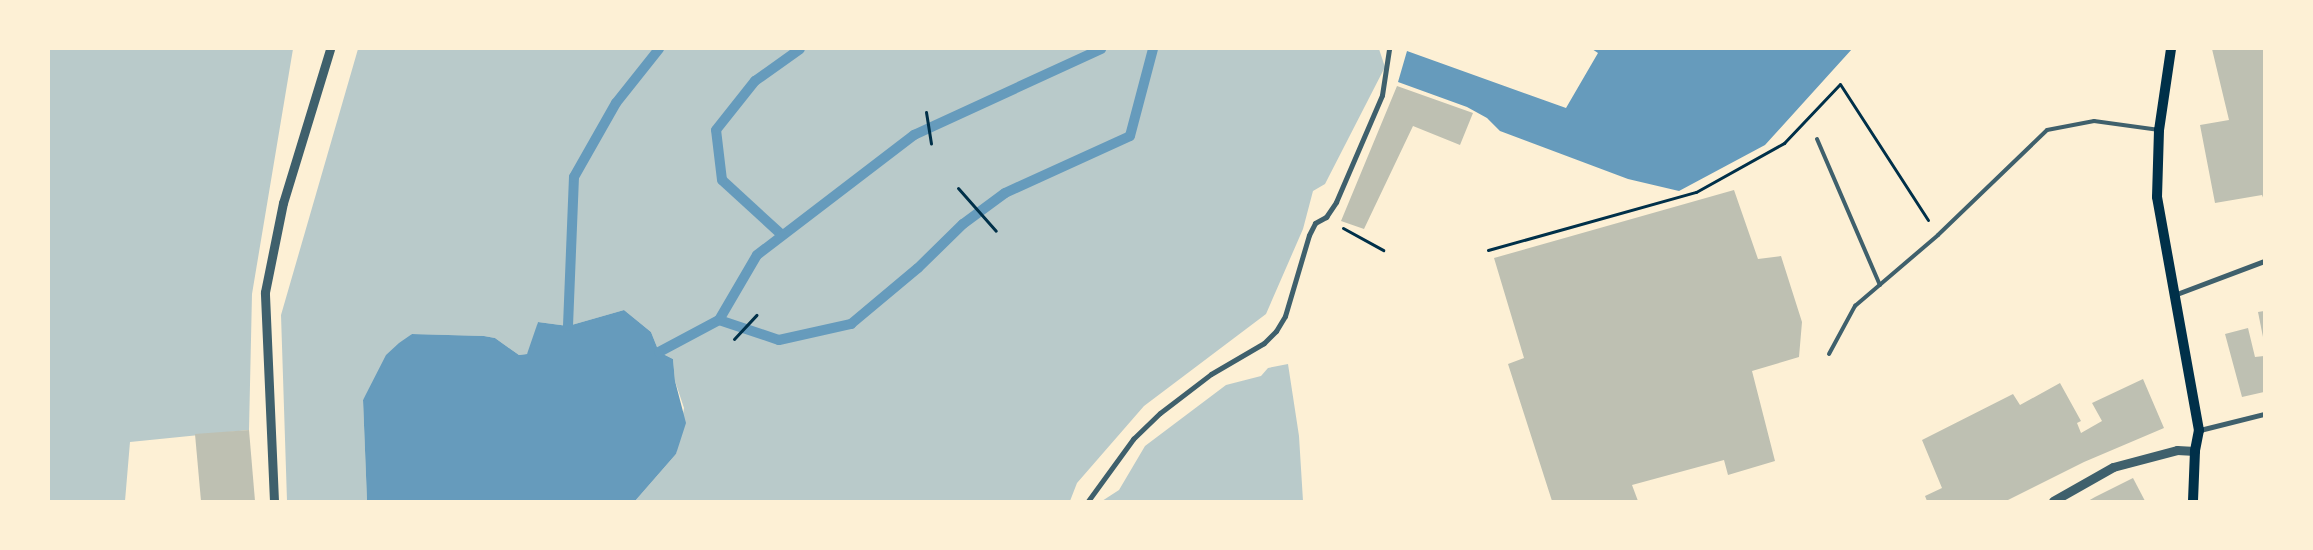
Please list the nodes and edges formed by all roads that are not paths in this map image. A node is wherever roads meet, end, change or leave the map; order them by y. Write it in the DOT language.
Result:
graph roads {
  1 [pos="330,49"];
  2 [pos="1389,49"];
  3 [pos="2171,49"];
  4 [pos="2159,130"];
  5 [pos="1817,139"];
  6 [pos="2264,261"];
  7 [pos="1880,285"];
  8 [pos="2174,295"];
  9 [pos="1829,354"];
  10 [pos="2264,414"];
  11 [pos="2199,430"];
  12 [pos="2195,451"];
  13 [pos="274,501"];
  14 [pos="1088,501"];
  15 [pos="2053,501"];
  16 [pos="2193,501"];
  1 -- 13 [label="street"];
  2 -- 14 [label="street"];
  3 -- 4 [label="main road"];
  4 -- 7 [label="lane"];
  4 -- 8 [label="main road"];
  5 -- 7 [label="lane"];
  6 -- 8 [label="street"];
  7 -- 9 [label="lane"];
  8 -- 11 [label="main road"];
  10 -- 11 [label="street"];
  11 -- 12 [label="main road"];
  12 -- 15 [label="street"];
  12 -- 16 [label="main road"];
}
